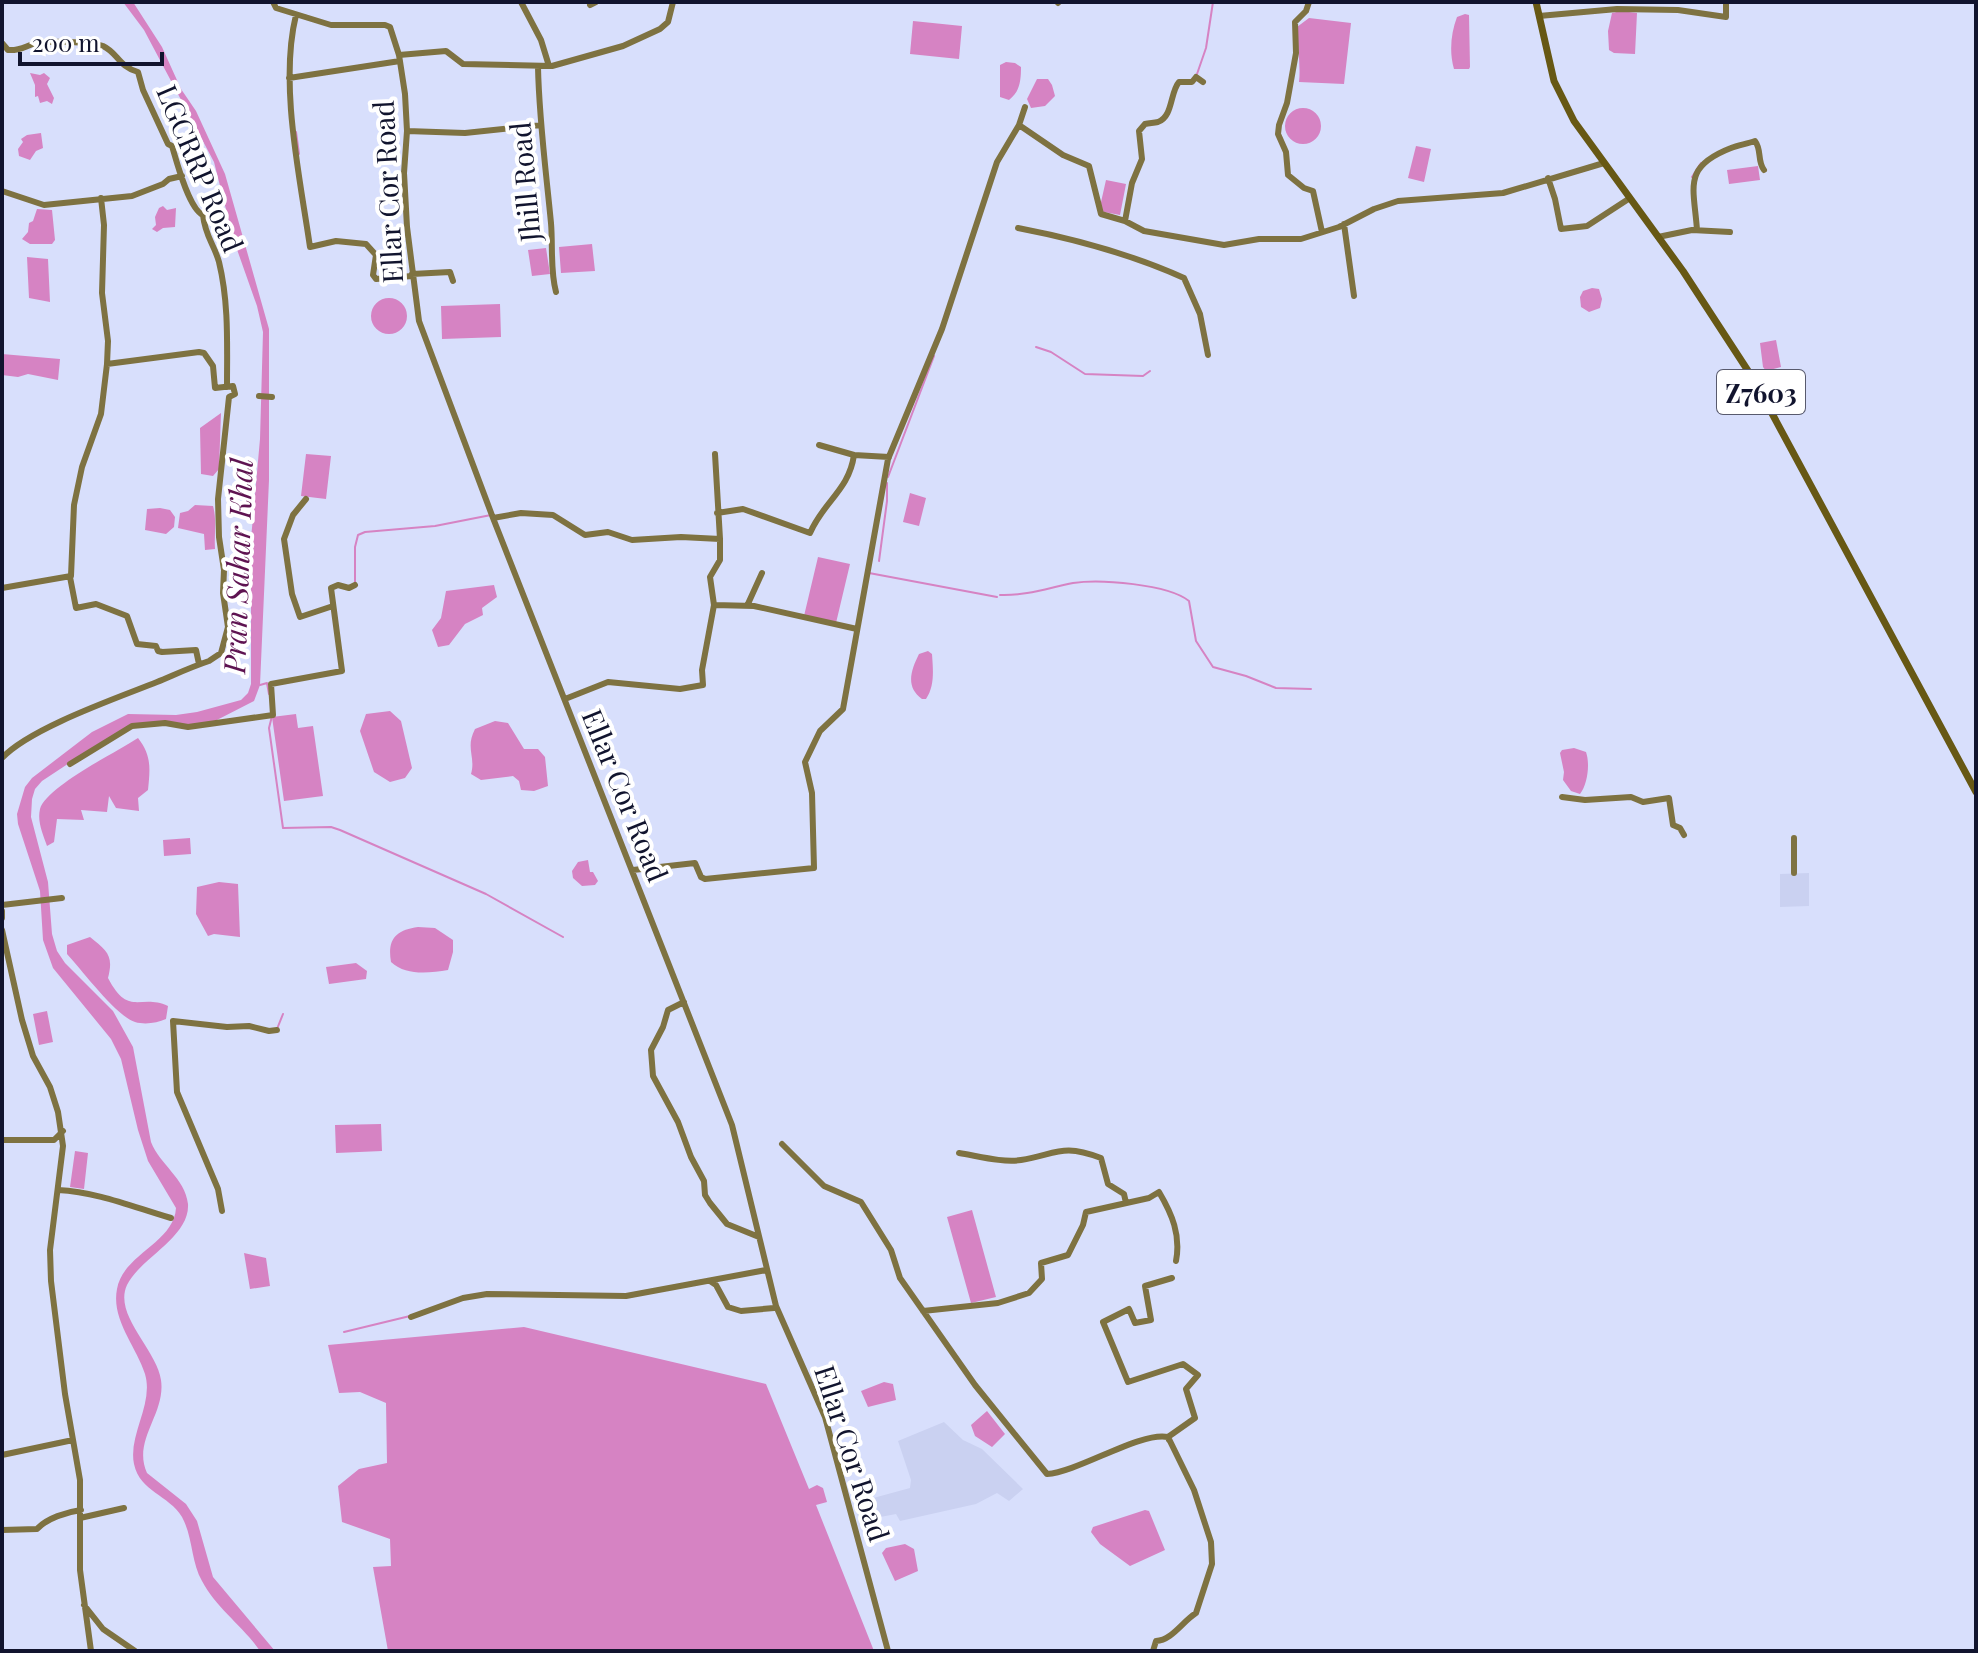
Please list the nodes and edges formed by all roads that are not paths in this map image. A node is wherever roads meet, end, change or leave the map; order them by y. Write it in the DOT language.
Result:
graph roads {
  1 [pos="273,2"];
  2 [pos="521,2"];
  3 [pos="673,2"];
  4 [pos="1309,2"];
  5 [pos="1536,2"];
  6 [pos="1726,2"];
  7 [pos="296,15"];
  8 [pos="1539,16"];
  9 [pos="2,43"];
  10 [pos="400,58"];
  11 [pos="549,66"];
  12 [pos="538,67"];
  13 [pos="289,78"];
  14 [pos="1200,80"];
  15 [pos="1025,107"];
  16 [pos="541,125"];
  17 [pos="1019,125"];
  18 [pos="407,131"];
  19 [pos="1604,163"];
  20 [pos="1764,170"];
  21 [pos="182,176"];
  22 [pos="1548,178"];
  23 [pos="2,191"];
  24 [pos="101,198"];
  25 [pos="1630,198"];
  26 [pos="1125,221"];
  27 [pos="1344,224"];
  28 [pos="1018,228"];
  29 [pos="1697,230"];
  30 [pos="1322,232"];
  31 [pos="1730,232"];
  32 [pos="1658,237"];
  33 [pos="412,275"];
  34 [pos="453,281"];
  35 [pos="556,292"];
  36 [pos="1354,296"];
  37 [pos="1208,355"];
  38 [pos="107,364"];
  39 [pos="227,387"];
  40 [pos="259,396"];
  41 [pos="272,397"];
  42 [pos="819,445"];
  43 [pos="715,454"];
  44 [pos="854,455"];
  45 [pos="889,457"];
  46 [pos="306,499"];
  47 [pos="717,513"];
  48 [pos="493,518"];
  49 [pos="720,539"];
  50 [pos="762,573"];
  51 [pos="70,577"];
  52 [pos="355,585"];
  53 [pos="2,588"];
  54 [pos="714,605"];
  55 [pos="333,606"];
  56 [pos="747,606"];
  57 [pos="857,629"];
  58 [pos="199,664"];
  59 [pos="565,699"];
  60 [pos="2,758"];
  61 [pos="70,764"];
  62 [pos="1976,792"];
  63 [pos="1562,797"];
  64 [pos="1684,835"];
  65 [pos="1794,838"];
  66 [pos="633,870"];
  67 [pos="1794,873"];
  68 [pos="62,898"];
  69 [pos="2,908"];
  70 [pos="2,918"];
  71 [pos="2,930"];
  72 [pos="684,1002"];
  73 [pos="277,1030"];
  74 [pos="63,1131"];
  75 [pos="2,1140"];
  76 [pos="782,1144"];
  77 [pos="959,1153"];
  78 [pos="58,1190"];
  79 [pos="1126,1203"];
  80 [pos="222,1211"];
  81 [pos="171,1218"];
  82 [pos="759,1237"];
  83 [pos="1176,1261"];
  84 [pos="766,1270"];
  85 [pos="1172,1278"];
  86 [pos="710,1281"];
  87 [pos="774,1308"];
  88 [pos="923,1311"];
  89 [pos="411,1317"];
  90 [pos="1168,1437"];
  91 [pos="73,1440"];
  92 [pos="2,1455"];
  93 [pos="1199,1495"];
  94 [pos="124,1508"];
  95 [pos="81,1514"];
  96 [pos="2,1530"];
  97 [pos="84,1605"];
  98 [pos="91,1651"];
  99 [pos="135,1651"];
  100 [pos="888,1651"];
  101 [pos="1153,1651"];
  1 -- 7 [label="street"];
  2 -- 11 [label="street"];
  3 -- 11 [label="street"];
  4 -- 30 [label="street"];
  5 -- 8 [label="main road, Z7603"];
  6 -- 8 [label="street"];
  7 -- 10 [label="street, Ellar Cor Road"];
  7 -- 13 [label="street"];
  8 -- 19 [label="main road, Z7603"];
  9 -- 21 [label="street, LGCRRP Road"];
  10 -- 12 [label="street"];
  10 -- 13 [label="street"];
  10 -- 18 [label="street, Ellar Cor Road"];
  11 -- 12 [label="street"];
  12 -- 16 [label="street, Jhill Road"];
  13 -- 33 [label="street"];
  14 -- 26 [label="street"];
  15 -- 17 [label="street"];
  16 -- 18 [label="street"];
  16 -- 35 [label="street, Jhill Road"];
  17 -- 26 [label="street"];
  17 -- 45 [label="street"];
  18 -- 33 [label="street, Ellar Cor Road"];
  19 -- 22 [label="street"];
  19 -- 25 [label="main road, Z7603"];
  20 -- 29 [label="street"];
  21 -- 24 [label="street"];
  21 -- 39 [label="street, LGCRRP Road"];
  22 -- 25 [label="street"];
  22 -- 27 [label="street"];
  23 -- 24 [label="street"];
  24 -- 38 [label="street"];
  25 -- 32 [label="main road, Z7603"];
  26 -- 30 [label="street"];
  27 -- 30 [label="street"];
  27 -- 36 [label="street"];
  28 -- 37 [label="street"];
  29 -- 31 [label="street"];
  29 -- 32 [label="street"];
  32 -- 62 [label="main road, Z7603"];
  33 -- 34 [label="street"];
  33 -- 48 [label="street, Ellar Cor Road"];
  38 -- 39 [label="street"];
  38 -- 51 [label="street"];
  39 -- 58 [label="street, LGCRRP Road"];
  40 -- 41 [label="street"];
  42 -- 44 [label="street"];
  43 -- 47 [label="street"];
  44 -- 45 [label="street"];
  44 -- 47 [label="street"];
  45 -- 57 [label="street"];
  46 -- 55 [label="street"];
  47 -- 49 [label="street"];
  48 -- 49 [label="street"];
  48 -- 59 [label="street, Ellar Cor Road"];
  49 -- 54 [label="street"];
  50 -- 56 [label="street"];
  51 -- 53 [label="street"];
  51 -- 58 [label="street"];
  52 -- 55 [label="street"];
  54 -- 56 [label="street"];
  54 -- 59 [label="street"];
  55 -- 61 [label="street"];
  56 -- 57 [label="street"];
  57 -- 66 [label="street"];
  58 -- 60 [label="street"];
  59 -- 66 [label="street, Ellar Cor Road"];
  63 -- 64 [label="street"];
  65 -- 67 [label="street"];
  66 -- 72 [label="street, Ellar Cor Road"];
  68 -- 69 [label="street"];
  69 -- 70 [label="street"];
  71 -- 74 [label="street"];
  72 -- 82 [label="street, Ellar Cor Road"];
  72 -- 82 [label="street"];
  73 -- 80 [label="street"];
  74 -- 75 [label="street"];
  74 -- 78 [label="street"];
  76 -- 88 [label="street"];
  77 -- 79 [label="street"];
  78 -- 81 [label="street"];
  78 -- 91 [label="street"];
  79 -- 83 [label="street"];
  79 -- 88 [label="street"];
  82 -- 84 [label="street, Ellar Cor Road"];
  84 -- 86 [label="street"];
  84 -- 100 [label="street, Ellar Cor Road"];
  85 -- 90 [label="street"];
  86 -- 87 [label="street"];
  86 -- 89 [label="street"];
  88 -- 90 [label="street"];
  90 -- 93 [label="street"];
  90 -- 101 [label="street"];
  91 -- 92 [label="street"];
  91 -- 95 [label="street"];
  94 -- 95 [label="street"];
  95 -- 96 [label="street"];
  95 -- 97 [label="street"];
  97 -- 98 [label="street"];
  97 -- 99 [label="street"];
}
